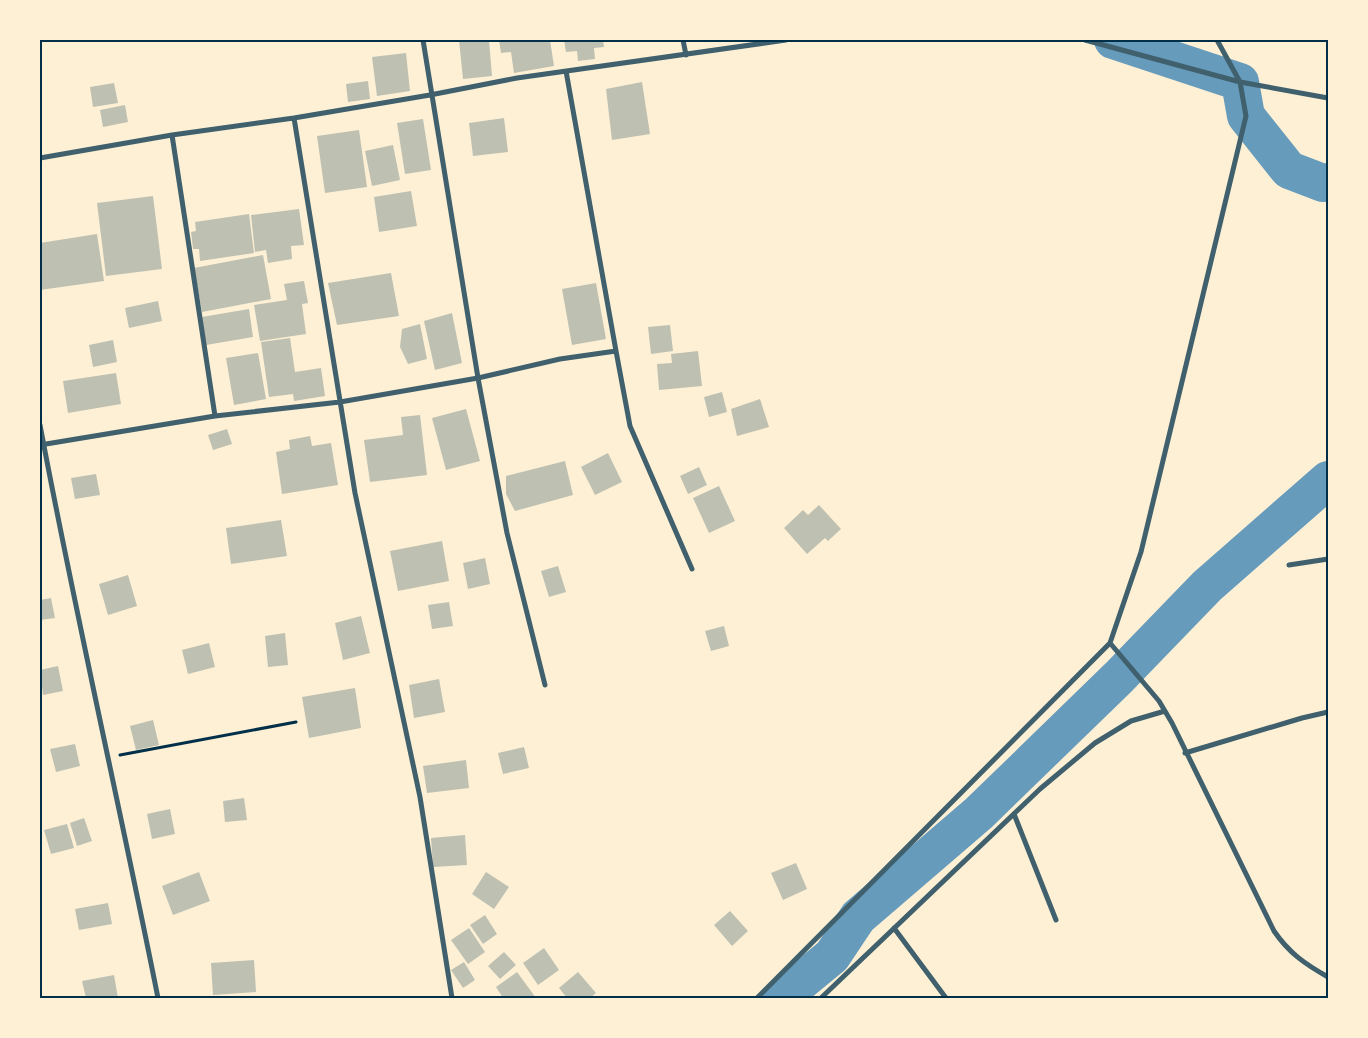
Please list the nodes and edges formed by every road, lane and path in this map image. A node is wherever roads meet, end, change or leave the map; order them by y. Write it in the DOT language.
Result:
graph roads {
  1 [pos="423,40"];
  2 [pos="683,40"];
  3 [pos="786,40"];
  4 [pos="1085,40"];
  5 [pos="1216,40"];
  6 [pos="686,55"];
  7 [pos="566,71"];
  8 [pos="1240,82"];
  9 [pos="430,95"];
  10 [pos="1328,98"];
  11 [pos="294,118"];
  12 [pos="172,135"];
  13 [pos="40,158"];
  14 [pos="616,351"];
  15 [pos="478,378"];
  16 [pos="340,402"];
  17 [pos="215,416"];
  18 [pos="40,425"];
  19 [pos="42,444"];
  20 [pos="1328,559"];
  21 [pos="1289,565"];
  22 [pos="692,569"];
  23 [pos="1110,643"];
  24 [pos="545,685"];
  25 [pos="1165,711"];
  26 [pos="1328,712"];
  27 [pos="296,722"];
  28 [pos="1185,753"];
  29 [pos="109,757"];
  30 [pos="1014,814"];
  31 [pos="1056,920"];
  32 [pos="894,928"];
  33 [pos="1328,976"];
  34 [pos="158,998"];
  35 [pos="452,998"];
  36 [pos="758,998"];
  37 [pos="821,998"];
  38 [pos="946,998"];
  1 -- 9 [label="street"];
  2 -- 6 [label="street"];
  3 -- 6 [label="street"];
  4 -- 8 [label="street"];
  5 -- 8 [label="street"];
  6 -- 7 [label="street"];
  7 -- 9 [label="street"];
  7 -- 14 [label="street"];
  8 -- 10 [label="street"];
  8 -- 23 [label="street"];
  9 -- 11 [label="street"];
  9 -- 15 [label="street"];
  11 -- 12 [label="street"];
  11 -- 16 [label="street"];
  12 -- 13 [label="street"];
  12 -- 17 [label="street"];
  14 -- 15 [label="street"];
  14 -- 22 [label="street"];
  15 -- 16 [label="street"];
  15 -- 24 [label="street"];
  16 -- 17 [label="street"];
  16 -- 35 [label="street"];
  17 -- 19 [label="street"];
  18 -- 19 [label="street"];
  19 -- 29 [label="street"];
  20 -- 21 [label="street"];
  23 -- 25 [label="street"];
  23 -- 36 [label="street"];
  25 -- 28 [label="street"];
  25 -- 30 [label="street"];
  26 -- 28 [label="street"];
  27 -- 29 [label="path"];
  28 -- 33 [label="street"];
  29 -- 34 [label="street"];
  30 -- 31 [label="street"];
  30 -- 32 [label="street"];
  32 -- 37 [label="street"];
  32 -- 38 [label="street"];
}
